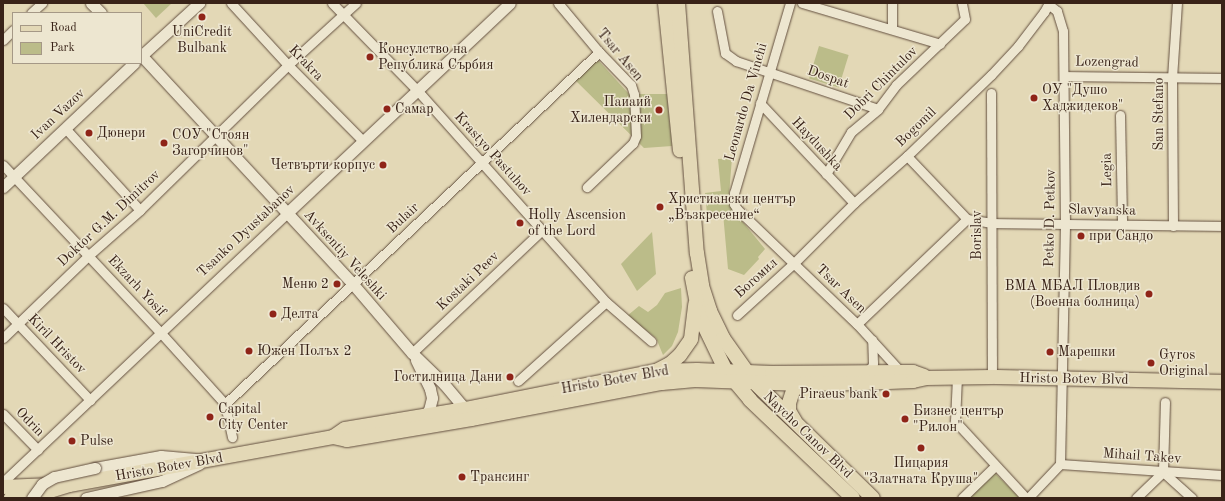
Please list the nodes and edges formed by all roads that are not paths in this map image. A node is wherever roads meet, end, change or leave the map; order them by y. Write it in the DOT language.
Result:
graph roads {
  1 [pos="42,3"];
  2 [pos="92,3"];
  3 [pos="199,3"];
  4 [pos="231,3"];
  5 [pos="332,3"];
  6 [pos="356,3"];
  7 [pos="510,3"];
  8 [pos="558,3"];
  9 [pos="665,3"];
  10 [pos="678,3"];
  11 [pos="790,3"];
  12 [pos="802,3"];
  13 [pos="892,3"];
  14 [pos="962,3"];
  15 [pos="1049,3"];
  16 [pos="1177,3"];
  17 [pos="717,11"];
  18 [pos="32,12"];
  19 [pos="100,12"];
  20 [pos="343,16"];
  21 [pos="892,29"];
  22 [pos="12,31"];
  23 [pos="3,40"];
  24 [pos="940,44"];
  25 [pos="599,52"];
  26 [pos="142,55"];
  27 [pos="142,57"];
  28 [pos="133,64"];
  29 [pos="288,65"];
  30 [pos="769,72"];
  31 [pos="1064,76"];
  32 [pos="1172,78"];
  33 [pos="1222,78"];
  34 [pos="417,90"];
  35 [pos="991,93"];
  36 [pos="760,103"];
  37 [pos="878,110"];
  38 [pos="1120,115"];
  39 [pos="65,128"];
  40 [pos="215,137"];
  41 [pos="363,141"];
  42 [pos="907,156"];
  43 [pos="483,162"];
  44 [pos="3,165"];
  45 [pos="826,174"];
  46 [pos="14,177"];
  47 [pos="3,187"];
  48 [pos="587,187"];
  49 [pos="854,203"];
  50 [pos="737,209"];
  51 [pos="140,210"];
  52 [pos="287,213"];
  53 [pos="967,219"];
  54 [pos="991,223"];
  55 [pos="1065,224"];
  56 [pos="1122,224"];
  57 [pos="1173,226"];
  58 [pos="1222,226"];
  59 [pos="542,230"];
  60 [pos="89,255"];
  61 [pos="794,263"];
  62 [pos="352,284"];
  63 [pos="695,299"];
  64 [pos="606,302"];
  65 [pos="3,308"];
  66 [pos="737,315"];
  67 [pos="18,324"];
  68 [pos="857,324"];
  69 [pos="160,332"];
  70 [pos="3,338"];
  71 [pos="872,340"];
  72 [pos="651,341"];
  73 [pos="412,352"];
  74 [pos="656,370"];
  75 [pos="745,371"];
  76 [pos="865,372"];
  77 [pos="901,372"];
  78 [pos="731,376"];
  79 [pos="957,377"];
  80 [pos="992,377"];
  81 [pos="926,378"];
  82 [pos="1061,378"];
  83 [pos="518,381"];
  84 [pos="754,382"];
  85 [pos="1222,382"];
  86 [pos="801,384"];
  87 [pos="90,400"];
  88 [pos="1165,402"];
  89 [pos="224,404"];
  90 [pos="3,414"];
  91 [pos="468,414"];
  92 [pos="424,416"];
  93 [pos="798,426"];
  94 [pos="232,437"];
  95 [pos="333,437"];
  96 [pos="38,450"];
  97 [pos="209,460"];
  98 [pos="1060,464"];
  99 [pos="995,466"];
  100 [pos="820,468"];
  101 [pos="1163,472"];
  102 [pos="1222,474"];
  103 [pos="3,482"];
  104 [pos="69,486"];
  105 [pos="3,487"];
  106 [pos="11,498"];
  107 [pos="32,498"];
  108 [pos="86,498"];
  109 [pos="845,498"];
  110 [pos="853,498"];
  111 [pos="873,498"];
  112 [pos="962,498"];
  113 [pos="1027,498"];
  114 [pos="1136,498"];
  115 [pos="1192,498"];
  1 -- 18 [label="street"];
  2 -- 19 [label="street"];
  3 -- 26 [label="street"];
  4 -- 29 [label="street, Krakra"];
  5 -- 20 [label="street, Krastyo Pastuhov"];
  6 -- 20 [label="street, Doktor G.M. Dimitrov"];
  7 -- 34 [label="street, Tsanko Dyustabanov"];
  8 -- 25 [label="street, Tsar Asen"];
  9 -- 63 [label="main road"];
  10 -- 75 [label="main road, Naycho Canov Blvd"];
  11 -- 30 [label="street, Leonardo Da Vinchi"];
  12 -- 21 [label="street"];
  13 -- 21 [label="street"];
  14 -- 24 [label="street, Dobri Chintulov"];
  15 -- 31 [label="street, Petko D. Petkov"];
  15 -- 42 [label="street, Bogomil"];
  16 -- 32 [label="street, San Stefano"];
  17 -- 30 [label="street, Dospat"];
  20 -- 29 [label="street, Doktor G.M. Dimitrov"];
  20 -- 34 [label="street, Krastyo Pastuhov"];
  21 -- 24 [label="street"];
  22 -- 23 [label="street"];
  24 -- 37 [label="street, Dobri Chintulov"];
  25 -- 43 [label="street, Bulair"];
  25 -- 48 [label="street, Tsar Asen"];
  27 -- 40 [label="street, Avksentiy Veleshki"];
  28 -- 39 [label="street, Ivan Vazov"];
  29 -- 40 [label="street, Doktor G.M. Dimitrov"];
  29 -- 41 [label="street, Krakra"];
  30 -- 36 [label="street, Leonardo Da Vinchi"];
  30 -- 37 [label="street, Dospat"];
  31 -- 32 [label="street, Lozengrad"];
  31 -- 55 [label="street, Petko D. Petkov"];
  32 -- 33 [label="street, Lozengrad"];
  32 -- 57 [label="street, San Stefano"];
  34 -- 41 [label="street, Tsanko Dyustabanov"];
  34 -- 43 [label="street, Krastyo Pastuhov"];
  35 -- 54 [label="street, Borislav"];
  36 -- 45 [label="street, Haydushka"];
  36 -- 50 [label="street, Leonardo Da Vinchi"];
  37 -- 45 [label="street, Dobri Chintulov"];
  38 -- 56 [label="street, Legia"];
  39 -- 46 [label="street, Ivan Vazov"];
  39 -- 51 [label="street"];
  40 -- 51 [label="street, Doktor G.M. Dimitrov"];
  40 -- 52 [label="street, Avksentiy Veleshki"];
  41 -- 52 [label="street, Tsanko Dyustabanov"];
  42 -- 49 [label="street, Bogomil"];
  42 -- 53 [label="street"];
  43 -- 59 [label="street, Krastyo Pastuhov"];
  43 -- 62 [label="street, Bulair"];
  44 -- 46 [label="street, Ekzarh Yosif"];
  45 -- 49 [label="street, Haydushka"];
  46 -- 47 [label="street, Ivan Vazov"];
  46 -- 60 [label="street, Ekzarh Yosif"];
  49 -- 61 [label="street, Bogomil"];
  50 -- 61 [label="street, Tsar Asen"];
  51 -- 60 [label="street, Doktor G.M. Dimitrov"];
  52 -- 62 [label="street, Avksentiy Veleshki"];
  52 -- 69 [label="street, Tsanko Dyustabanov"];
  53 -- 54 [label="street, Slavyanska"];
  53 -- 68 [label="street"];
  54 -- 55 [label="street, Slavyanska"];
  54 -- 80 [label="street, Borislav"];
  55 -- 56 [label="street, Slavyanska"];
  55 -- 82 [label="street, Petko D. Petkov"];
  56 -- 57 [label="street, Slavyanska"];
  57 -- 58 [label="street, Slavyanska"];
  59 -- 64 [label="street, Krastyo Pastuhov"];
  59 -- 73 [label="street, Kostaki Peev"];
  60 -- 67 [label="street, Doktor G.M. Dimitrov"];
  60 -- 69 [label="street, Ekzarh Yosif"];
  61 -- 66 [label="street, Богомил"];
  61 -- 68 [label="street, Tsar Asen"];
  62 -- 73 [label="street, Avksentiy Veleshki"];
  62 -- 89 [label="street, Bulair"];
  63 -- 74 [label="main road"];
  63 -- 78 [label="main road"];
  64 -- 72 [label="street, Krastyo Pastuhov"];
  64 -- 83 [label="street"];
  65 -- 67 [label="street, Kiril Hristov"];
  67 -- 70 [label="street, Doktor G.M. Dimitrov"];
  67 -- 87 [label="street, Kiril Hristov"];
  68 -- 71 [label="street, Tsar Asen"];
  69 -- 87 [label="street, Tsanko Dyustabanov"];
  69 -- 89 [label="street, Ekzarh Yosif"];
  71 -- 76 [label="street"];
  71 -- 77 [label="street, Tsar Asen"];
  73 -- 91 [label="street, Avksentiy Veleshki"];
  73 -- 92 [label="street, Avksentiy Veleshki"];
  74 -- 78 [label="main road, Hristo Botev Blvd"];
  74 -- 91 [label="main road, Hristo Botev Blvd"];
  75 -- 76 [label="main road, Hristo Botev Blvd"];
  75 -- 78 [label="main road, Hristo Botev Blvd"];
  75 -- 84 [label="main road, Naycho Canov Blvd"];
  76 -- 77 [label="main road, Hristo Botev Blvd"];
  77 -- 81 [label="main road, Hristo Botev Blvd"];
  78 -- 84 [label="main road, Hristo Botev Blvd"];
  78 -- 91 [label="main road, Hristo Botev Blvd"];
  78 -- 100 [label="main road"];
  79 -- 80 [label="main road, Hristo Botev Blvd"];
  79 -- 81 [label="main road, Hristo Botev Blvd"];
  79 -- 99 [label="street"];
  80 -- 82 [label="main road, Hristo Botev Blvd"];
  81 -- 86 [label="main road, Hristo Botev Blvd"];
  82 -- 85 [label="main road, Hristo Botev Blvd"];
  82 -- 98 [label="street, Petko D. Petkov"];
  84 -- 86 [label="main road, Hristo Botev Blvd"];
  84 -- 93 [label="main road, Naycho Canov Blvd"];
  86 -- 93 [label="main road"];
  87 -- 96 [label="street, Tsanko Dyustabanov"];
  88 -- 101 [label="street"];
  89 -- 94 [label="street, Ekzarh Yosif"];
  90 -- 96 [label="street, Odrin"];
  91 -- 92 [label="main road, Hristo Botev Blvd"];
  91 -- 95 [label="main road, Hristo Botev Blvd"];
  92 -- 95 [label="main road, Hristo Botev Blvd"];
  93 -- 111 [label="main road, Naycho Canov Blvd"];
  95 -- 97 [label="main road, Hristo Botev Blvd"];
  96 -- 103 [label="street, Tsanko Dyustabanov"];
  97 -- 104 [label="main road, Hristo Botev Blvd"];
  97 -- 107 [label="street, bridge"];
  97 -- 108 [label="street"];
  98 -- 101 [label="street, Mihail Takev"];
  98 -- 113 [label="street"];
  99 -- 112 [label="street"];
  99 -- 113 [label="street"];
  100 -- 109 [label="main road"];
  100 -- 110 [label="main road, Naycho Canov Blvd"];
  101 -- 102 [label="street, Mihail Takev"];
  101 -- 114 [label="street"];
  101 -- 115 [label="street"];
  104 -- 105 [label="main road, Hristo Botev Blvd"];
  104 -- 106 [label="main road"];
}
